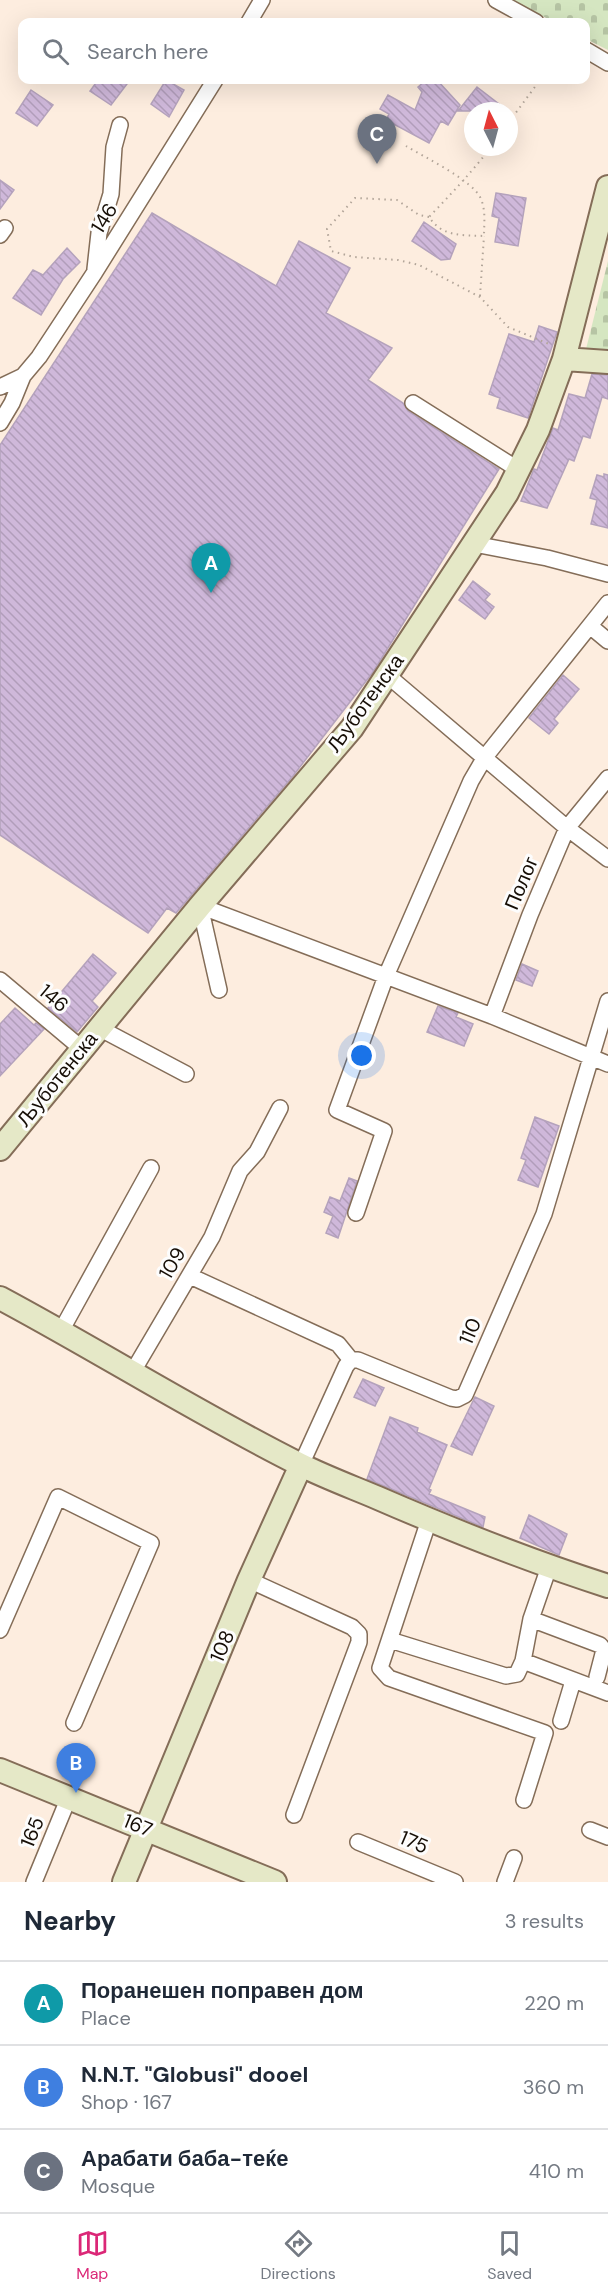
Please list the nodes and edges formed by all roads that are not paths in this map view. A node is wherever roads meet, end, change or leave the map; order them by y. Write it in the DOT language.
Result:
graph roads {
  1 [pos="262,0"];
  2 [pos="496,0"];
  3 [pos="251,18"];
  4 [pos="529,18"];
  5 [pos="590,53"];
  6 [pos="608,63"];
  7 [pos="212,84"];
  8 [pos="120,124"];
  9 [pos="608,187"];
  10 [pos="95,272"];
  11 [pos="558,352"];
  12 [pos="608,362"];
  13 [pos="23,376"];
  14 [pos="0,387"];
  15 [pos="413,403"];
  16 [pos="0,423"];
  17 [pos="519,470"];
  18 [pos="474,544"];
  19 [pos="608,574"];
  20 [pos="608,603"];
  21 [pos="590,626"];
  22 [pos="608,640"];
  23 [pos="387,675"];
  24 [pos="485,757"];
  25 [pos="608,778"];
  26 [pos="567,828"];
  27 [pos="608,859"];
  28 [pos="200,906"];
  29 [pos="386,976"];
  30 [pos="0,980"];
  31 [pos="219,990"];
  32 [pos="608,1001"];
  33 [pos="492,1016"];
  34 [pos="99,1028"];
  35 [pos="81,1048"];
  36 [pos="591,1058"];
  37 [pos="608,1064"];
  38 [pos="186,1074"];
  39 [pos="280,1108"];
  40 [pos="0,1149"];
  41 [pos="151,1168"];
  42 [pos="356,1213"];
  43 [pos="190,1276"];
  44 [pos="0,1298"];
  45 [pos="61,1330"];
  46 [pos="351,1360"];
  47 [pos="132,1372"];
  48 [pos="300,1465"];
  49 [pos="429,1520"];
  50 [pos="549,1567"];
  51 [pos="249,1580"];
  52 [pos="608,1586"];
  53 [pos="531,1619"];
  54 [pos="0,1630"];
  55 [pos="390,1640"];
  56 [pos="523,1661"];
  57 [pos="597,1677"];
  58 [pos="573,1681"];
  59 [pos="608,1694"];
  60 [pos="561,1721"];
  61 [pos="74,1722"];
  62 [pos="0,1770"];
  63 [pos="69,1797"];
  64 [pos="524,1800"];
  65 [pos="294,1815"];
  66 [pos="146,1828"];
  67 [pos="590,1830"];
  68 [pos="608,1837"];
  69 [pos="358,1842"];
  70 [pos="514,1858"];
  71 [pos="266,1880"];
  72 [pos="34,1882"];
  73 [pos="123,1882"];
  74 [pos="455,1882"];
  75 [pos="505,1882"];
  1 -- 3 [label="street"];
  2 -- 4 [label="street"];
  5 -- 6 [label="street"];
  7 -- 10 [label="street, 146"];
  8 -- 10 [label="street"];
  9 -- 11 [label="street, Љуботенска"];
  10 -- 13 [label="street, 146"];
  11 -- 12 [label="street"];
  11 -- 17 [label="street, Љуботенска"];
  13 -- 14 [label="street, 146"];
  13 -- 16 [label="street, 146"];
  15 -- 17 [label="street"];
  17 -- 18 [label="street, Љуботенска"];
  18 -- 19 [label="street"];
  18 -- 23 [label="street, Љуботенска"];
  20 -- 21 [label="street"];
  21 -- 22 [label="street"];
  21 -- 24 [label="street"];
  23 -- 24 [label="street"];
  23 -- 28 [label="street, Љуботенска"];
  24 -- 26 [label="street"];
  24 -- 29 [label="street"];
  25 -- 26 [label="street, Полог"];
  26 -- 27 [label="street"];
  26 -- 33 [label="street, Полог"];
  28 -- 29 [label="street"];
  28 -- 31 [label="street"];
  28 -- 34 [label="street, Љуботенска"];
  29 -- 33 [label="street"];
  29 -- 42 [label="street"];
  30 -- 35 [label="street, 146"];
  32 -- 36 [label="street"];
  33 -- 36 [label="street"];
  34 -- 35 [label="street, Љуботенска"];
  34 -- 38 [label="street"];
  35 -- 40 [label="street, Љуботенска"];
  36 -- 37 [label="street"];
  36 -- 46 [label="street, 110"];
  39 -- 43 [label="street, 109"];
  41 -- 45 [label="street"];
  43 -- 46 [label="street"];
  43 -- 47 [label="street, 109"];
  44 -- 45 [label="street"];
  45 -- 47 [label="street"];
  46 -- 48 [label="street"];
  47 -- 48 [label="street"];
  48 -- 49 [label="street"];
  48 -- 51 [label="street, 108"];
  49 -- 50 [label="street"];
  49 -- 55 [label="street"];
  50 -- 52 [label="street"];
  50 -- 53 [label="street"];
  51 -- 65 [label="street"];
  51 -- 66 [label="street, 108"];
  53 -- 56 [label="street"];
  53 -- 57 [label="street"];
  54 -- 61 [label="street"];
  55 -- 56 [label="street"];
  55 -- 64 [label="street"];
  56 -- 58 [label="street"];
  58 -- 59 [label="street"];
  58 -- 60 [label="street"];
  62 -- 63 [label="street, 167"];
  63 -- 66 [label="street, 167"];
  63 -- 72 [label="street, 165"];
  66 -- 71 [label="street, 167"];
  66 -- 73 [label="street, 108"];
  67 -- 68 [label="street"];
  69 -- 74 [label="street, 175"];
  70 -- 75 [label="street"];
}
